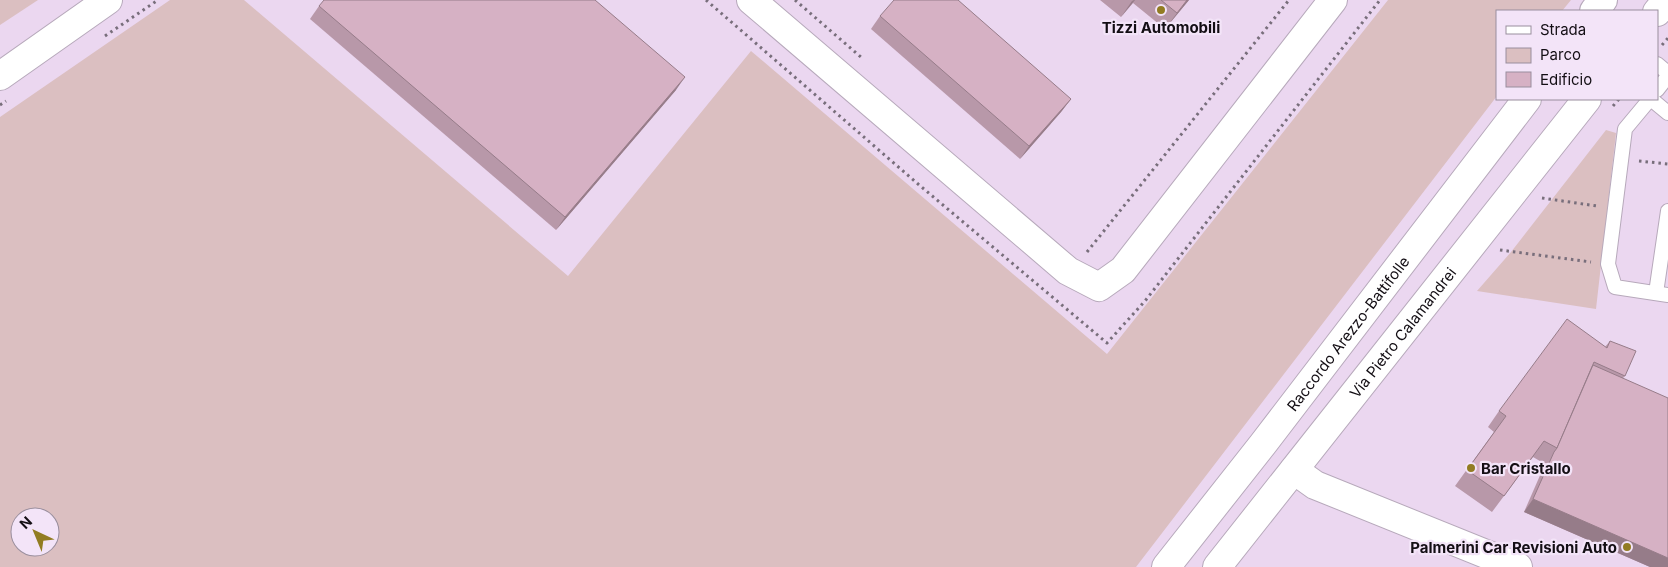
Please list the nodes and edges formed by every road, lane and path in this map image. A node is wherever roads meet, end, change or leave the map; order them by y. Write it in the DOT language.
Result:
graph roads {
  1 [pos="108,0"];
  2 [pos="158,0"];
  3 [pos="706,0"];
  4 [pos="751,0"];
  5 [pos="795,0"];
  6 [pos="1289,0"];
  7 [pos="1333,0"];
  8 [pos="1380,0"];
  9 [pos="1603,0"];
  10 [pos="1666,0"];
  11 [pos="1595,10"];
  12 [pos="1658,11"];
  13 [pos="136,16"];
  14 [pos="869,64"];
  15 [pos="1658,65"];
  16 [pos="1668,74"];
  17 [pos="0,76"];
  18 [pos="1658,89"];
  19 [pos="1526,100"];
  20 [pos="1586,100"];
  21 [pos="1648,102"];
  22 [pos="1668,113"];
  23 [pos="1622,159"];
  24 [pos="1668,164"];
  25 [pos="1541,197"];
  26 [pos="1615,209"];
  27 [pos="1668,211"];
  28 [pos="1500,250"];
  29 [pos="1086,252"];
  30 [pos="1608,264"];
  31 [pos="1662,294"];
  32 [pos="1294,470"];
  33 [pos="1166,567"];
  34 [pos="1217,567"];
  35 [pos="1518,567"];
  1 -- 17 [label="main road"];
  2 -- 13 [label="path"];
  3 -- 8 [label="path"];
  4 -- 7 [label="main road"];
  5 -- 14 [label="path"];
  6 -- 29 [label="path"];
  9 -- 11 [label="main road"];
  10 -- 12 [label="main road"];
  15 -- 16 [label="lane"];
  16 -- 18 [label="lane"];
  19 -- 33 [label="main road, Raccordo Arezzo-Battifolle"];
  20 -- 32 [label="main road, Via Pietro Calamandrei"];
  21 -- 22 [label="lane"];
  21 -- 23 [label="lane"];
  23 -- 24 [label="path"];
  23 -- 26 [label="lane"];
  25 -- 26 [label="path"];
  26 -- 30 [label="lane"];
  27 -- 31 [label="lane"];
  28 -- 30 [label="path"];
  30 -- 31 [label="lane"];
  32 -- 34 [label="main road, Via Pietro Calamandrei"];
  32 -- 35 [label="main road"];
}
